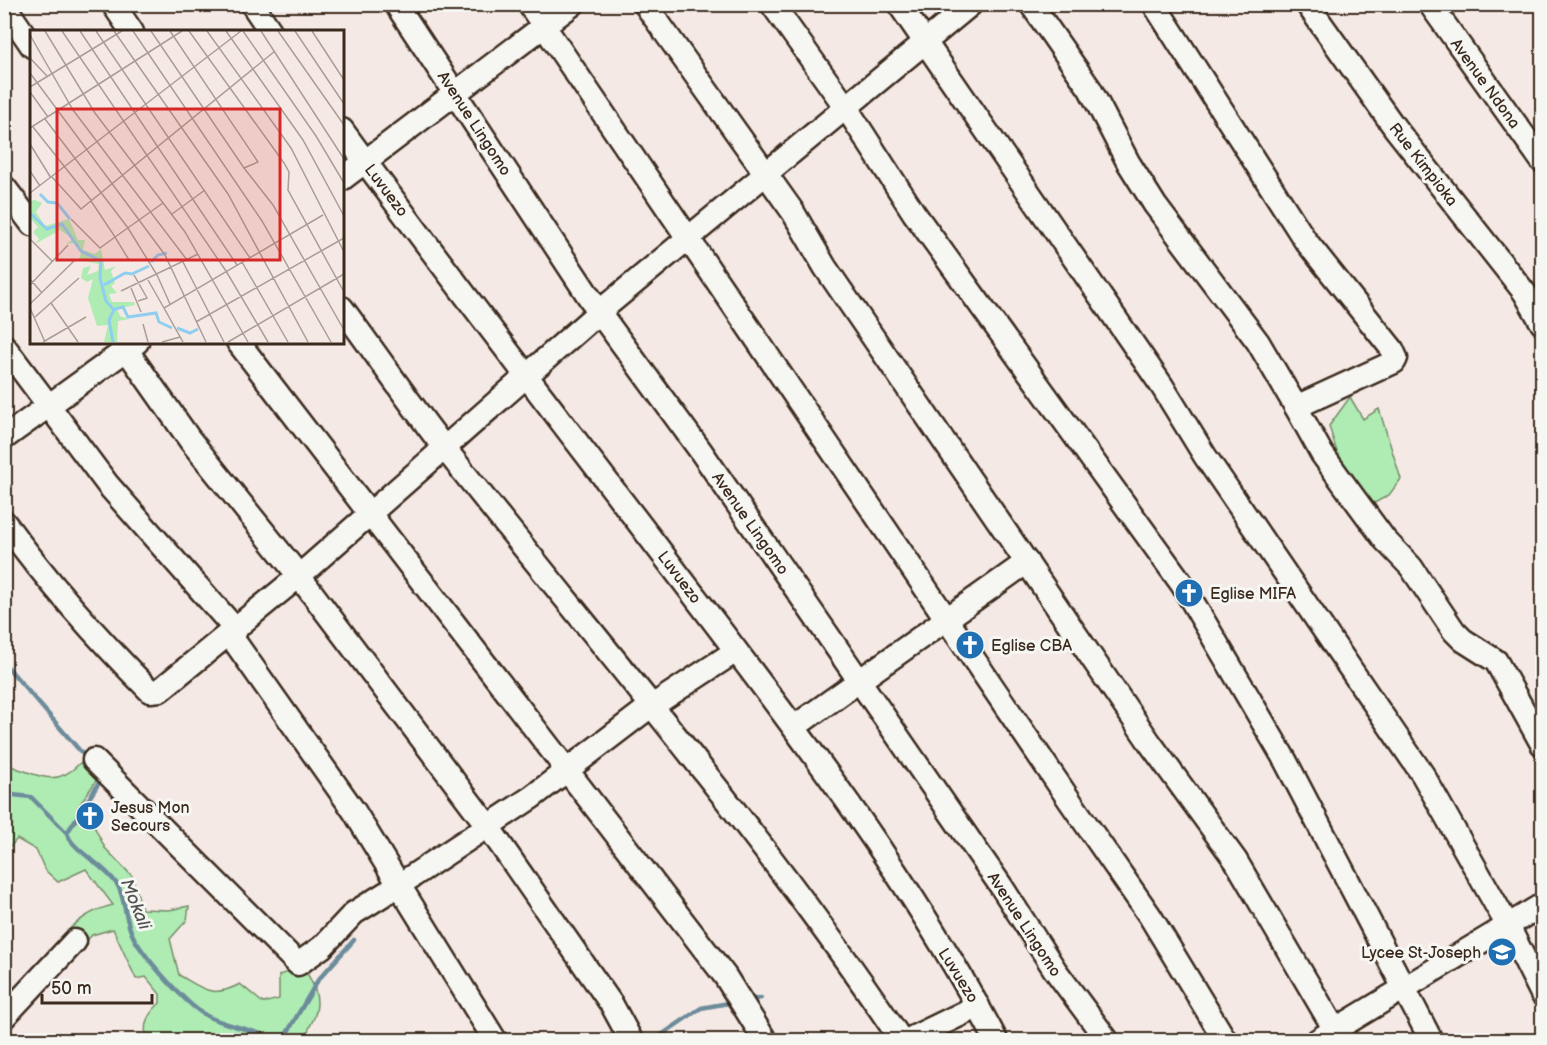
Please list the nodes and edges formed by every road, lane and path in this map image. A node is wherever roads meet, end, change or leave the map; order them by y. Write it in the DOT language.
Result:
graph roads {
  1 [pos="113,4"];
  2 [pos="252,4"];
  3 [pos="396,4"];
  4 [pos="529,4"];
  5 [pos="573,4"];
  6 [pos="645,4"];
  7 [pos="772,4"];
  8 [pos="899,4"];
  9 [pos="971,4"];
  10 [pos="1031,4"];
  11 [pos="1154,4"];
  12 [pos="1307,4"];
  13 [pos="1430,4"];
  14 [pos="7,7"];
  15 [pos="546,27"];
  16 [pos="131,30"];
  17 [pos="269,30"];
  18 [pos="30,43"];
  19 [pos="925,43"];
  20 [pos="456,93"];
  21 [pos="847,109"];
  22 [pos="344,133"];
  23 [pos="364,160"];
  24 [pos="1542,160"];
  25 [pos="765,175"];
  26 [pos="344,177"];
  27 [pos="4,187"];
  28 [pos="30,221"];
  29 [pos="688,239"];
  30 [pos="344,311"];
  31 [pos="599,312"];
  32 [pos="1542,323"];
  33 [pos="240,344"];
  34 [pos="128,345"];
  35 [pos="4,346"];
  36 [pos="527,376"];
  37 [pos="49,406"];
  38 [pos="1296,406"];
  39 [pos="4,438"];
  40 [pos="445,448"];
  41 [pos="370,513"];
  42 [pos="4,522"];
  43 [pos="1027,562"];
  44 [pos="299,576"];
  45 [pos="945,618"];
  46 [pos="233,632"];
  47 [pos="736,651"];
  48 [pos="859,680"];
  49 [pos="653,706"];
  50 [pos="794,728"];
  51 [pos="1542,744"];
  52 [pos="94,760"];
  53 [pos="567,771"];
  54 [pos="487,825"];
  55 [pos="399,885"];
  56 [pos="1542,905"];
  57 [pos="1508,926"];
  58 [pos="75,941"];
  59 [pos="1403,989"];
  60 [pos="1542,994"];
  61 [pos="978,1006"];
  62 [pos="4,1017"];
  63 [pos="1327,1036"];
  64 [pos="495,1041"];
  65 [pos="632,1041"];
  66 [pos="765,1041"];
  67 [pos="901,1041"];
  68 [pos="908,1041"];
  69 [pos="996,1041"];
  70 [pos="1107,1041"];
  71 [pos="1225,1041"];
  72 [pos="1431,1041"];
  1 -- 16 [label="street"];
  2 -- 17 [label="street"];
  3 -- 20 [label="street, Avenue Lingomo"];
  4 -- 15 [label="street"];
  5 -- 15 [label="street"];
  6 -- 25 [label="street"];
  7 -- 21 [label="street"];
  8 -- 19 [label="street"];
  9 -- 19 [label="street"];
  10 -- 38 [label="street"];
  11 -- 38 [label="street"];
  12 -- 32 [label="street, Rue Kimpioka"];
  13 -- 24 [label="street, Avenue Ndona"];
  14 -- 18 [label="street"];
  15 -- 20 [label="street"];
  15 -- 29 [label="street"];
  19 -- 21 [label="street"];
  19 -- 57 [label="street"];
  20 -- 23 [label="street"];
  20 -- 31 [label="street, Avenue Lingomo"];
  21 -- 25 [label="street"];
  21 -- 59 [label="street"];
  22 -- 23 [label="street, Luvuezo"];
  23 -- 26 [label="street"];
  23 -- 36 [label="street, Luvuezo"];
  25 -- 29 [label="street"];
  25 -- 43 [label="street"];
  27 -- 28 [label="street"];
  29 -- 31 [label="street"];
  29 -- 45 [label="street"];
  30 -- 40 [label="street"];
  31 -- 36 [label="street"];
  31 -- 48 [label="street, Avenue Lingomo"];
  33 -- 41 [label="street"];
  34 -- 37 [label="street"];
  34 -- 44 [label="street"];
  35 -- 37 [label="street"];
  36 -- 40 [label="street"];
  36 -- 47 [label="street, Luvuezo"];
  37 -- 39 [label="street"];
  37 -- 46 [label="street"];
  38 -- 51 [label="street"];
  40 -- 41 [label="street"];
  40 -- 49 [label="street"];
  41 -- 44 [label="street"];
  41 -- 53 [label="street"];
  42 -- 46 [label="street"];
  43 -- 45 [label="street"];
  43 -- 63 [label="street"];
  44 -- 46 [label="street"];
  44 -- 54 [label="street"];
  45 -- 48 [label="street"];
  45 -- 71 [label="street"];
  46 -- 55 [label="street"];
  47 -- 49 [label="street"];
  47 -- 50 [label="street, Luvuezo"];
  48 -- 50 [label="street"];
  48 -- 70 [label="street, Avenue Lingomo"];
  49 -- 53 [label="street"];
  49 -- 67 [label="street"];
  50 -- 61 [label="street, Luvuezo"];
  52 -- 55 [label="street"];
  53 -- 54 [label="street"];
  53 -- 66 [label="street"];
  54 -- 55 [label="street"];
  54 -- 65 [label="street"];
  55 -- 64 [label="street"];
  56 -- 57 [label="street"];
  57 -- 59 [label="street"];
  57 -- 60 [label="street"];
  58 -- 62 [label="street"];
  59 -- 63 [label="street"];
  59 -- 72 [label="street"];
  61 -- 68 [label="street"];
  61 -- 69 [label="street, Luvuezo"];
}
